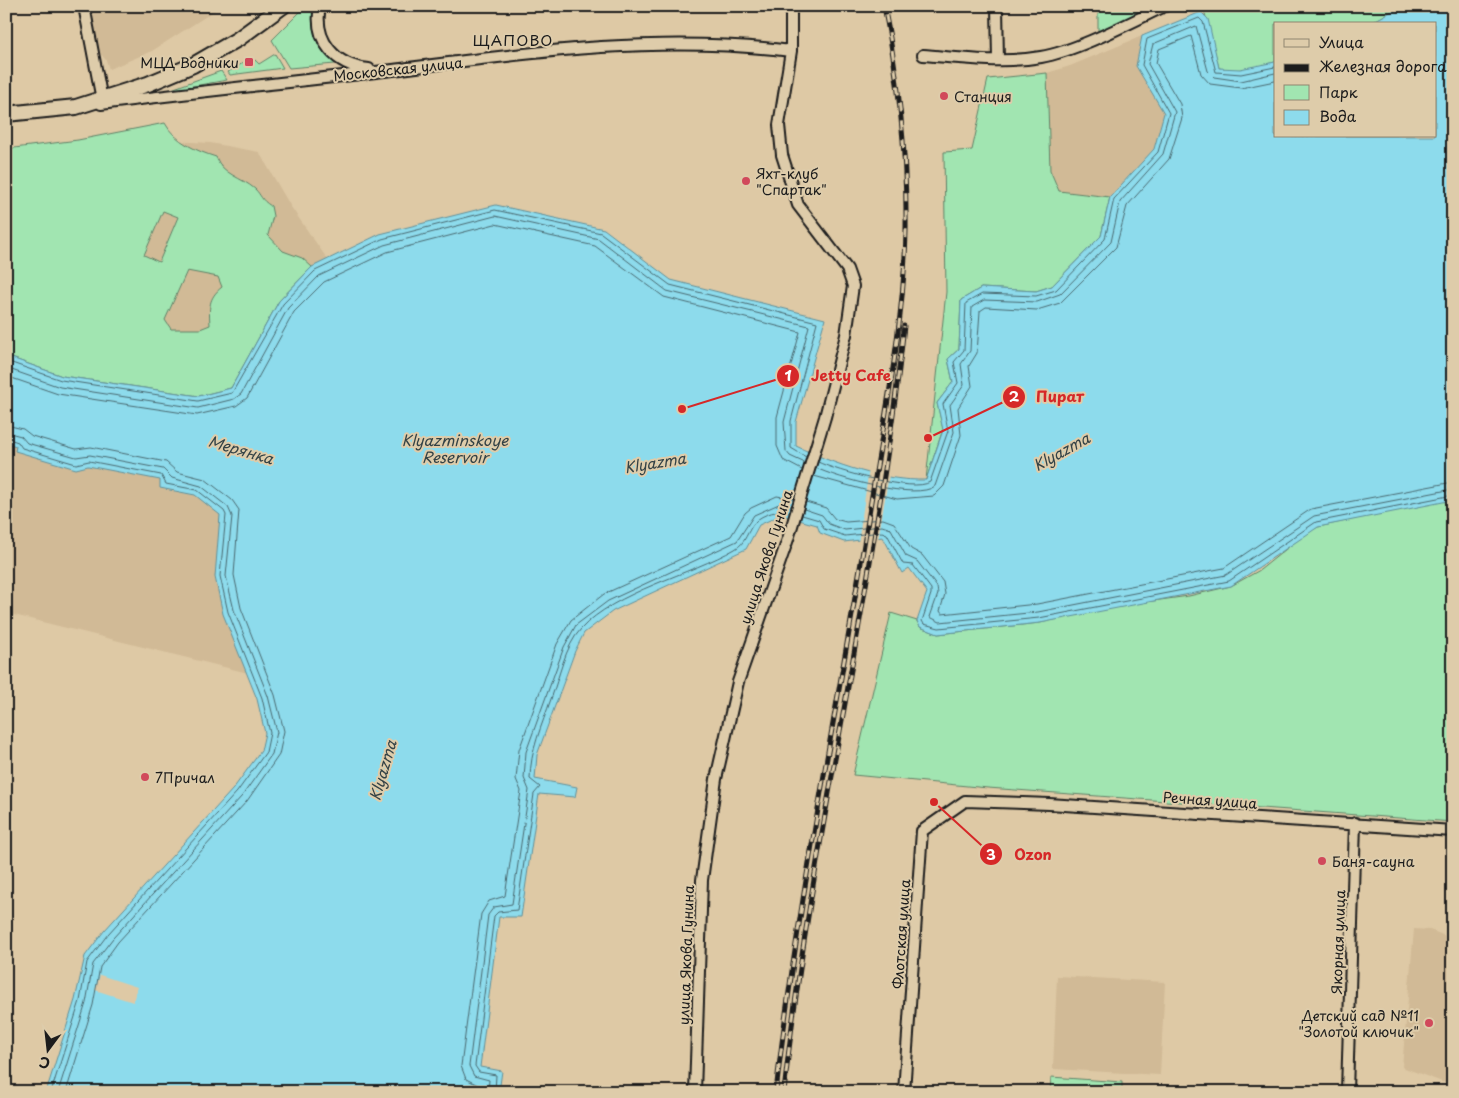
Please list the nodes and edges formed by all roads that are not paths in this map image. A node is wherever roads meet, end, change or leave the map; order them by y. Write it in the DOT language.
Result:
graph roads {
  1 [pos="84,6"];
  2 [pos="283,6"];
  3 [pos="320,6"];
  4 [pos="791,6"];
  5 [pos="997,6"];
  6 [pos="1165,6"];
  7 [pos="791,51"];
  8 [pos="923,55"];
  9 [pos="998,60"];
  10 [pos="390,70"];
  11 [pos="102,100"];
  12 [pos="76,107"];
  13 [pos="6,114"];
  14 [pos="965,801"];
  15 [pos="1356,823"];
  16 [pos="1453,831"];
  17 [pos="695,1092"];
  18 [pos="904,1092"];
  19 [pos="1347,1092"];
  1 -- 11 [label="street"];
  2 -- 11 [label="main road"];
  3 -- 10 [label="street"];
  4 -- 7 [label="street, улица Якова Гунина"];
  5 -- 9 [label="street"];
  6 -- 9 [label="street"];
  7 -- 10 [label="street, Московская улица"];
  7 -- 17 [label="street, улица Якова Гунина"];
  8 -- 9 [label="street"];
  10 -- 12 [label="street, Московская улица"];
  11 -- 12 [label="main road"];
  12 -- 13 [label="main road, Московская улица"];
  14 -- 15 [label="street, Речная улица"];
  14 -- 18 [label="street, Флотская улица"];
  15 -- 16 [label="street, Речная улица"];
  15 -- 19 [label="street, Якорная улица"];
}
